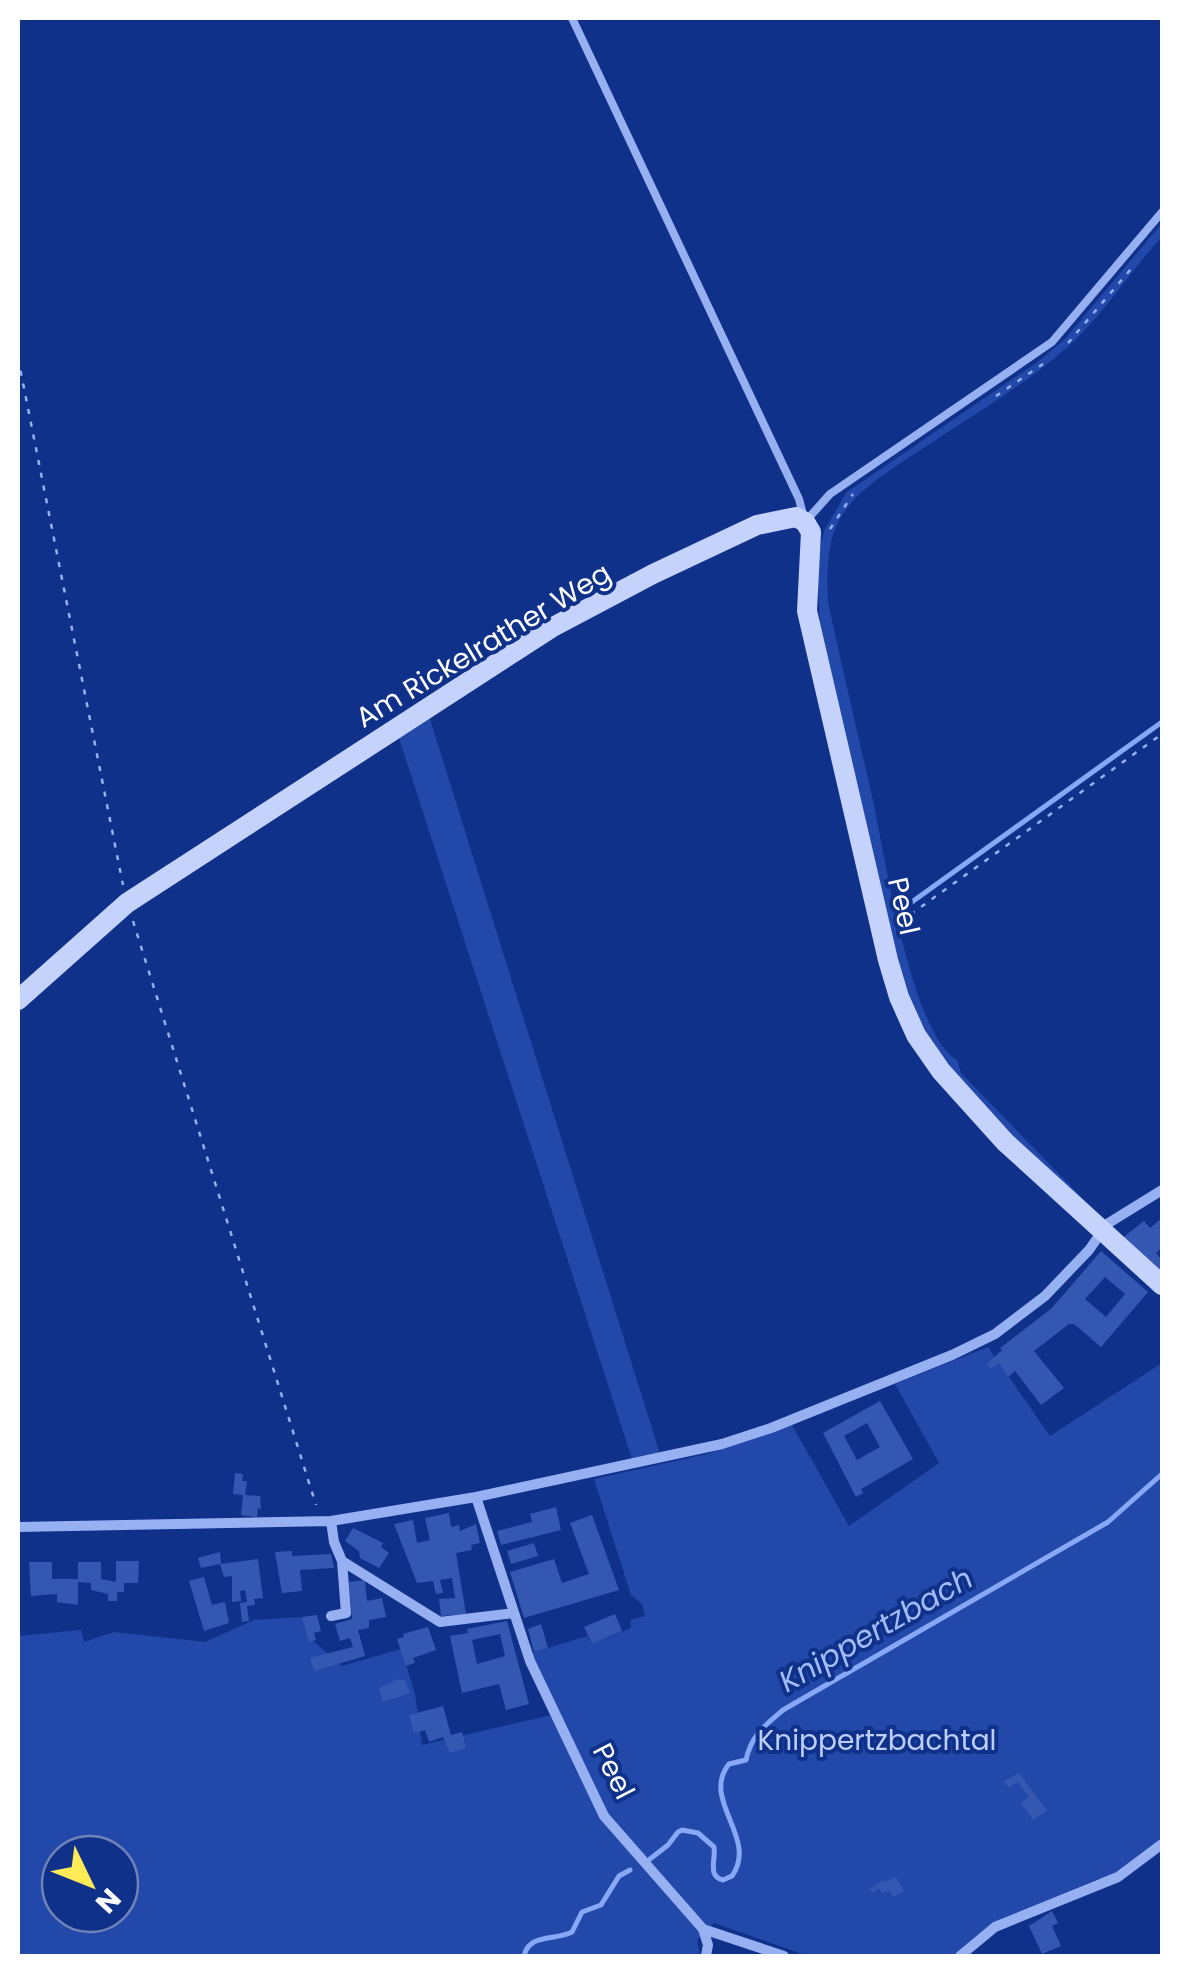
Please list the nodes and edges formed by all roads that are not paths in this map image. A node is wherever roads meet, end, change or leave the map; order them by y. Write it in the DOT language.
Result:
graph roads {
  1 [pos="572,18"];
  2 [pos="1162,212"];
  3 [pos="805,522"];
  4 [pos="18,1000"];
  5 [pos="1162,1190"];
  6 [pos="1102,1231"];
  7 [pos="1162,1285"];
  8 [pos="476,1498"];
  9 [pos="326,1521"];
  10 [pos="18,1527"];
  11 [pos="342,1561"];
  12 [pos="514,1614"];
  13 [pos="331,1616"];
  14 [pos="1162,1844"];
  15 [pos="704,1929"];
  16 [pos="706,1956"];
  17 [pos="784,1956"];
  18 [pos="960,1956"];
  1 -- 3 [label="lane"];
  2 -- 3 [label="lane"];
  3 -- 4 [label="street, Am Rickelrather Weg"];
  3 -- 6 [label="street, Peel"];
  5 -- 6 [label="street"];
  6 -- 7 [label="street, Peel"];
  6 -- 8 [label="street"];
  8 -- 9 [label="street"];
  8 -- 12 [label="street, Peel"];
  9 -- 10 [label="street"];
  9 -- 11 [label="street"];
  11 -- 12 [label="street"];
  11 -- 13 [label="street"];
  12 -- 15 [label="street, Peel"];
  14 -- 18 [label="street"];
  15 -- 16 [label="street"];
  15 -- 17 [label="street"];
}
